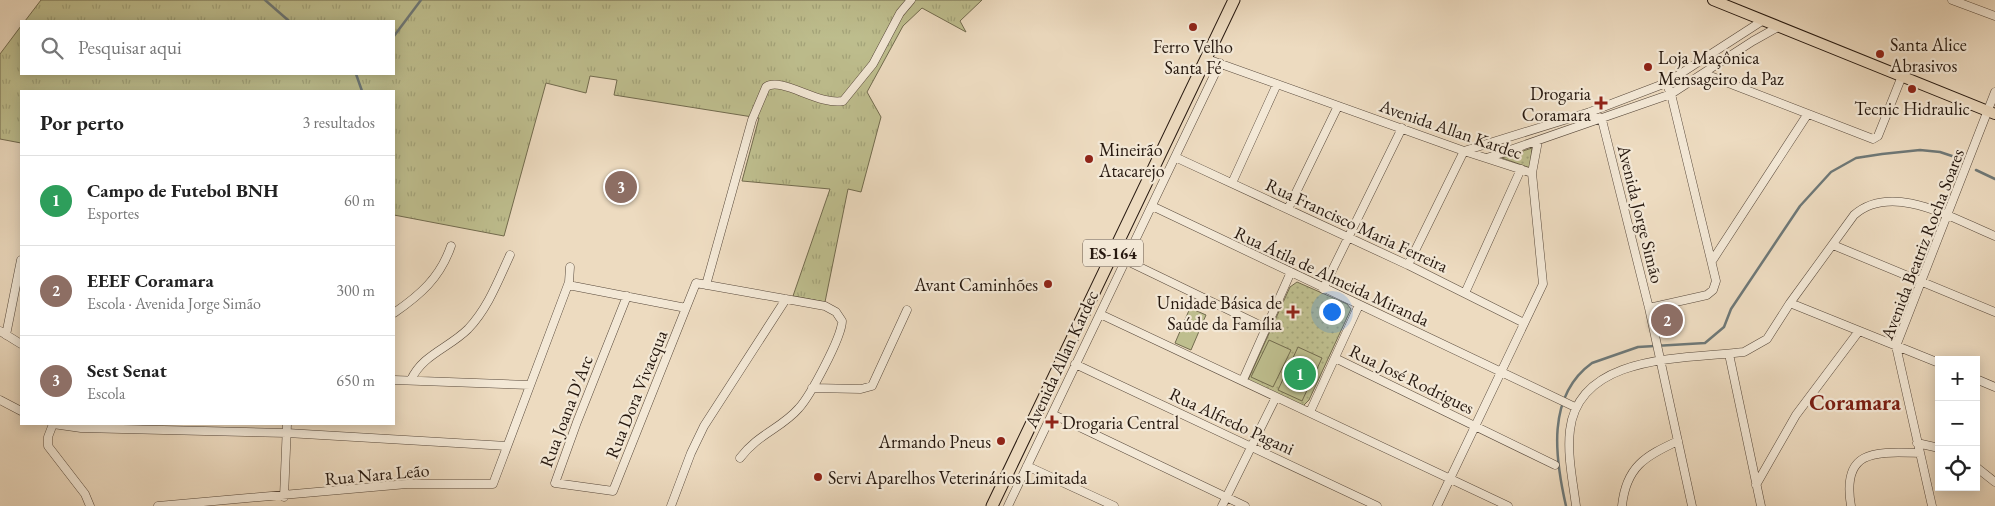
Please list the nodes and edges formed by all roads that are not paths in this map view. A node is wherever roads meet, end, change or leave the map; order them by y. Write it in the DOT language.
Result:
graph roads {
  1 [pos="911,0"];
  2 [pos="1234,0"];
  3 [pos="1713,0"];
  4 [pos="1952,0"];
  5 [pos="1995,16"];
  6 [pos="1762,21"];
  7 [pos="1778,27"];
  8 [pos="1207,59"];
  9 [pos="1220,64"];
  10 [pos="1705,74"];
  11 [pos="1902,76"];
  12 [pos="1666,83"];
  13 [pos="1277,84"];
  14 [pos="1995,92"];
  15 [pos="1671,94"];
  16 [pos="1338,106"];
  17 [pos="1590,112"];
  18 [pos="1992,112"];
  19 [pos="1807,115"];
  20 [pos="1602,120"];
  21 [pos="1560,121"];
  22 [pos="1402,128"];
  23 [pos="1564,132"];
  24 [pos="1538,141"];
  25 [pos="1464,151"];
  26 [pos="1175,157"];
  27 [pos="1487,158"];
  28 [pos="1521,169"];
  29 [pos="1532,173"];
  30 [pos="1232,183"];
  31 [pos="1152,206"];
  32 [pos="1288,209"];
  33 [pos="1948,217"];
  34 [pos="1995,236"];
  35 [pos="1349,237"];
  36 [pos="1833,245"];
  37 [pos="451,246"];
  38 [pos="510,256"];
  39 [pos="1110,260"];
  40 [pos="1125,260"];
  41 [pos="1712,261"];
  42 [pos="20,264"];
  43 [pos="1408,265"];
  44 [pos="570,267"];
  45 [pos="1290,274"];
  46 [pos="1920,281"];
  47 [pos="568,285"];
  48 [pos="706,285"];
  49 [pos="1323,289"];
  50 [pos="1465,293"];
  51 [pos="628,296"];
  52 [pos="786,299"];
  53 [pos="1790,303"];
  54 [pos="1359,306"];
  55 [pos="686,308"];
  56 [pos="1649,308"];
  57 [pos="906,310"];
  58 [pos="395,312"];
  59 [pos="1995,312"];
  60 [pos="1100,314"];
  61 [pos="1524,323"];
  62 [pos="1266,328"];
  63 [pos="1859,331"];
  64 [pos="3,333"];
  65 [pos="20,343"];
  66 [pos="1896,346"];
  67 [pos="1729,354"];
  68 [pos="1335,358"];
  69 [pos="1935,361"];
  70 [pos="1660,362"];
  71 [pos="1075,364"];
  72 [pos="1501,372"];
  73 [pos="395,380"];
  74 [pos="411,380"];
  75 [pos="1242,380"];
  76 [pos="1980,381"];
  77 [pos="530,385"];
  78 [pos="1995,387"];
  79 [pos="812,388"];
  80 [pos="1276,397"];
  81 [pos="0,400"];
  82 [pos="1572,406"];
  83 [pos="20,410"];
  84 [pos="1310,412"];
  85 [pos="1052,414"];
  86 [pos="53,425"];
  87 [pos="60,425"];
  88 [pos="287,425"];
  89 [pos="1476,426"];
  90 [pos="287,433"];
  91 [pos="1678,441"];
  92 [pos="1917,443"];
  93 [pos="508,446"];
  94 [pos="1252,446"];
  95 [pos="1935,447"];
  96 [pos="1920,453"];
  97 [pos="740,458"];
  98 [pos="1556,465"];
  99 [pos="1027,466"];
  100 [pos="1980,470"];
  101 [pos="1450,478"];
  102 [pos="1995,482"];
  103 [pos="1756,484"];
  104 [pos="613,491"];
  105 [pos="284,497"];
  106 [pos="1227,498"];
  107 [pos="90,506"];
  108 [pos="158,506"];
  109 [pos="672,506"];
  110 [pos="992,506"];
  111 [pos="1008,506"];
  112 [pos="1114,506"];
  113 [pos="1222,506"];
  114 [pos="1245,506"];
  115 [pos="1377,506"];
  116 [pos="1437,506"];
  117 [pos="1508,506"];
  118 [pos="1576,506"];
  119 [pos="1622,506"];
  120 [pos="1692,506"];
  121 [pos="1761,506"];
  122 [pos="1851,506"];
  123 [pos="1932,506"];
  1 -- 48 [label="street"];
  2 -- 8 [label="highway, ES-164"];
  3 -- 6 [label="main road"];
  4 -- 5 [label="street"];
  6 -- 7 [label="main road"];
  6 -- 12 [label="street"];
  7 -- 10 [label="street"];
  7 -- 11 [label="main road"];
  8 -- 9 [label="street, Avenida Allan Kardec"];
  8 -- 39 [label="highway, ES-164"];
  9 -- 13 [label="street, Avenida Allan Kardec"];
  9 -- 26 [label="street, Avenida Allan Kardec"];
  10 -- 15 [label="street"];
  10 -- 19 [label="street"];
  11 -- 18 [label="main road"];
  11 -- 19 [label="street"];
  12 -- 15 [label="street"];
  12 -- 17 [label="street"];
  13 -- 16 [label="street, Avenida Allan Kardec"];
  13 -- 30 [label="street"];
  14 -- 18 [label="street, Avenida Beatriz Rocha Soares"];
  15 -- 20 [label="street"];
  15 -- 41 [label="street"];
  16 -- 22 [label="street, Avenida Allan Kardec"];
  16 -- 32 [label="street"];
  17 -- 20 [label="street"];
  17 -- 21 [label="street"];
  18 -- 33 [label="street, Avenida Beatriz Rocha Soares"];
  19 -- 41 [label="street"];
  20 -- 23 [label="street"];
  20 -- 56 [label="street, Avenida Jorge Simão"];
  21 -- 23 [label="street"];
  21 -- 25 [label="street"];
  22 -- 25 [label="street, Avenida Allan Kardec"];
  22 -- 35 [label="street"];
  23 -- 24 [label="street"];
  24 -- 27 [label="street"];
  24 -- 29 [label="street"];
  25 -- 27 [label="street, Avenida Allan Kardec"];
  25 -- 43 [label="street"];
  26 -- 30 [label="street, Rua Francisco Maria Ferreira"];
  26 -- 31 [label="street, Avenida Allan Kardec"];
  27 -- 28 [label="street, Avenida Allan Kardec"];
  28 -- 29 [label="street, Avenida Allan Kardec"];
  28 -- 50 [label="street"];
  29 -- 61 [label="street, Avenida Allan Kardec"];
  30 -- 32 [label="street, Rua Francisco Maria Ferreira"];
  31 -- 40 [label="street, Avenida Allan Kardec"];
  31 -- 45 [label="street, Rua Átila de Almeida Miranda"];
  32 -- 35 [label="street, Rua Francisco Maria Ferreira"];
  33 -- 34 [label="street"];
  33 -- 36 [label="street"];
  33 -- 46 [label="street, Avenida Beatriz Rocha Soares"];
  35 -- 43 [label="street, Rua Francisco Maria Ferreira"];
  35 -- 49 [label="street"];
  36 -- 46 [label="street"];
  36 -- 53 [label="street"];
  37 -- 58 [label="street"];
  38 -- 74 [label="street"];
  39 -- 40 [label="street"];
  39 -- 110 [label="highway, ES-164"];
  40 -- 60 [label="street, Avenida Allan Kardec"];
  40 -- 62 [label="street"];
  41 -- 56 [label="street"];
  42 -- 64 [label="street"];
  43 -- 50 [label="street, Rua Francisco Maria Ferreira"];
  44 -- 47 [label="street, Rua Nara Leão"];
  45 -- 49 [label="street, Rua Átila de Almeida Miranda"];
  45 -- 62 [label="street"];
  46 -- 59 [label="street"];
  46 -- 66 [label="street, Avenida Beatriz Rocha Soares"];
  47 -- 51 [label="street"];
  47 -- 77 [label="street, Rua Nara Leão"];
  48 -- 52 [label="street"];
  48 -- 55 [label="street, Rua Dora Vivacqua"];
  49 -- 54 [label="street, Rua Átila de Almeida Miranda"];
  50 -- 61 [label="street, Rua Francisco Maria Ferreira"];
  51 -- 55 [label="street"];
  51 -- 104 [label="street, Rua Joana D'Arc"];
  52 -- 79 [label="street"];
  52 -- 109 [label="street"];
  53 -- 63 [label="street"];
  53 -- 67 [label="street"];
  54 -- 68 [label="street"];
  54 -- 72 [label="street, Rua Átila de Almeida Miranda"];
  55 -- 104 [label="street, Rua Dora Vivacqua"];
  56 -- 70 [label="street, Avenida Jorge Simão"];
  57 -- 79 [label="street"];
  60 -- 71 [label="street, Avenida Allan Kardec"];
  60 -- 75 [label="street"];
  61 -- 72 [label="street, Avenida Allan Kardec"];
  62 -- 75 [label="street"];
  63 -- 66 [label="street"];
  63 -- 103 [label="street"];
  64 -- 65 [label="street"];
  66 -- 69 [label="street"];
  66 -- 92 [label="street, Avenida Beatriz Rocha Soares"];
  67 -- 70 [label="street"];
  67 -- 103 [label="street"];
  68 -- 84 [label="street"];
  68 -- 89 [label="street, Rua José Rodrigues"];
  70 -- 82 [label="street"];
  70 -- 91 [label="street, Avenida Jorge Simão"];
  71 -- 85 [label="street, Avenida Allan Kardec"];
  71 -- 94 [label="street, Rua Alfredo Pagani"];
  72 -- 82 [label="street, Rua Átila de Almeida Miranda"];
  72 -- 89 [label="street, Avenida Allan Kardec"];
  73 -- 74 [label="street"];
  74 -- 77 [label="street"];
  75 -- 80 [label="street"];
  76 -- 78 [label="street"];
  77 -- 93 [label="street, Rua Nara Leão"];
  79 -- 97 [label="street"];
  80 -- 84 [label="street"];
  80 -- 94 [label="street"];
  81 -- 83 [label="street"];
  82 -- 118 [label="street"];
  84 -- 101 [label="street"];
  85 -- 99 [label="street, Avenida Allan Kardec"];
  85 -- 106 [label="street"];
  86 -- 107 [label="street"];
  87 -- 90 [label="street"];
  88 -- 90 [label="street"];
  89 -- 98 [label="street, Rua José Rodrigues"];
  89 -- 101 [label="street, Avenida Allan Kardec"];
  90 -- 93 [label="street"];
  90 -- 105 [label="street"];
  91 -- 119 [label="street"];
  91 -- 120 [label="street, Avenida Jorge Simão"];
  92 -- 95 [label="street"];
  92 -- 96 [label="street, Avenida Beatriz Rocha Soares"];
  93 -- 105 [label="street, Rua Nara Leão"];
  94 -- 106 [label="street"];
  94 -- 115 [label="street, Rua Alfredo Pagani"];
  96 -- 122 [label="street"];
  96 -- 123 [label="street, Avenida Beatriz Rocha Soares"];
  99 -- 111 [label="street, Avenida Allan Kardec"];
  99 -- 112 [label="street"];
  100 -- 102 [label="street"];
  101 -- 116 [label="street, Avenida Allan Kardec"];
  101 -- 117 [label="street"];
  103 -- 121 [label="street"];
  105 -- 108 [label="street, Rua Nara Leão"];
  106 -- 113 [label="street"];
  106 -- 114 [label="street"];
}
